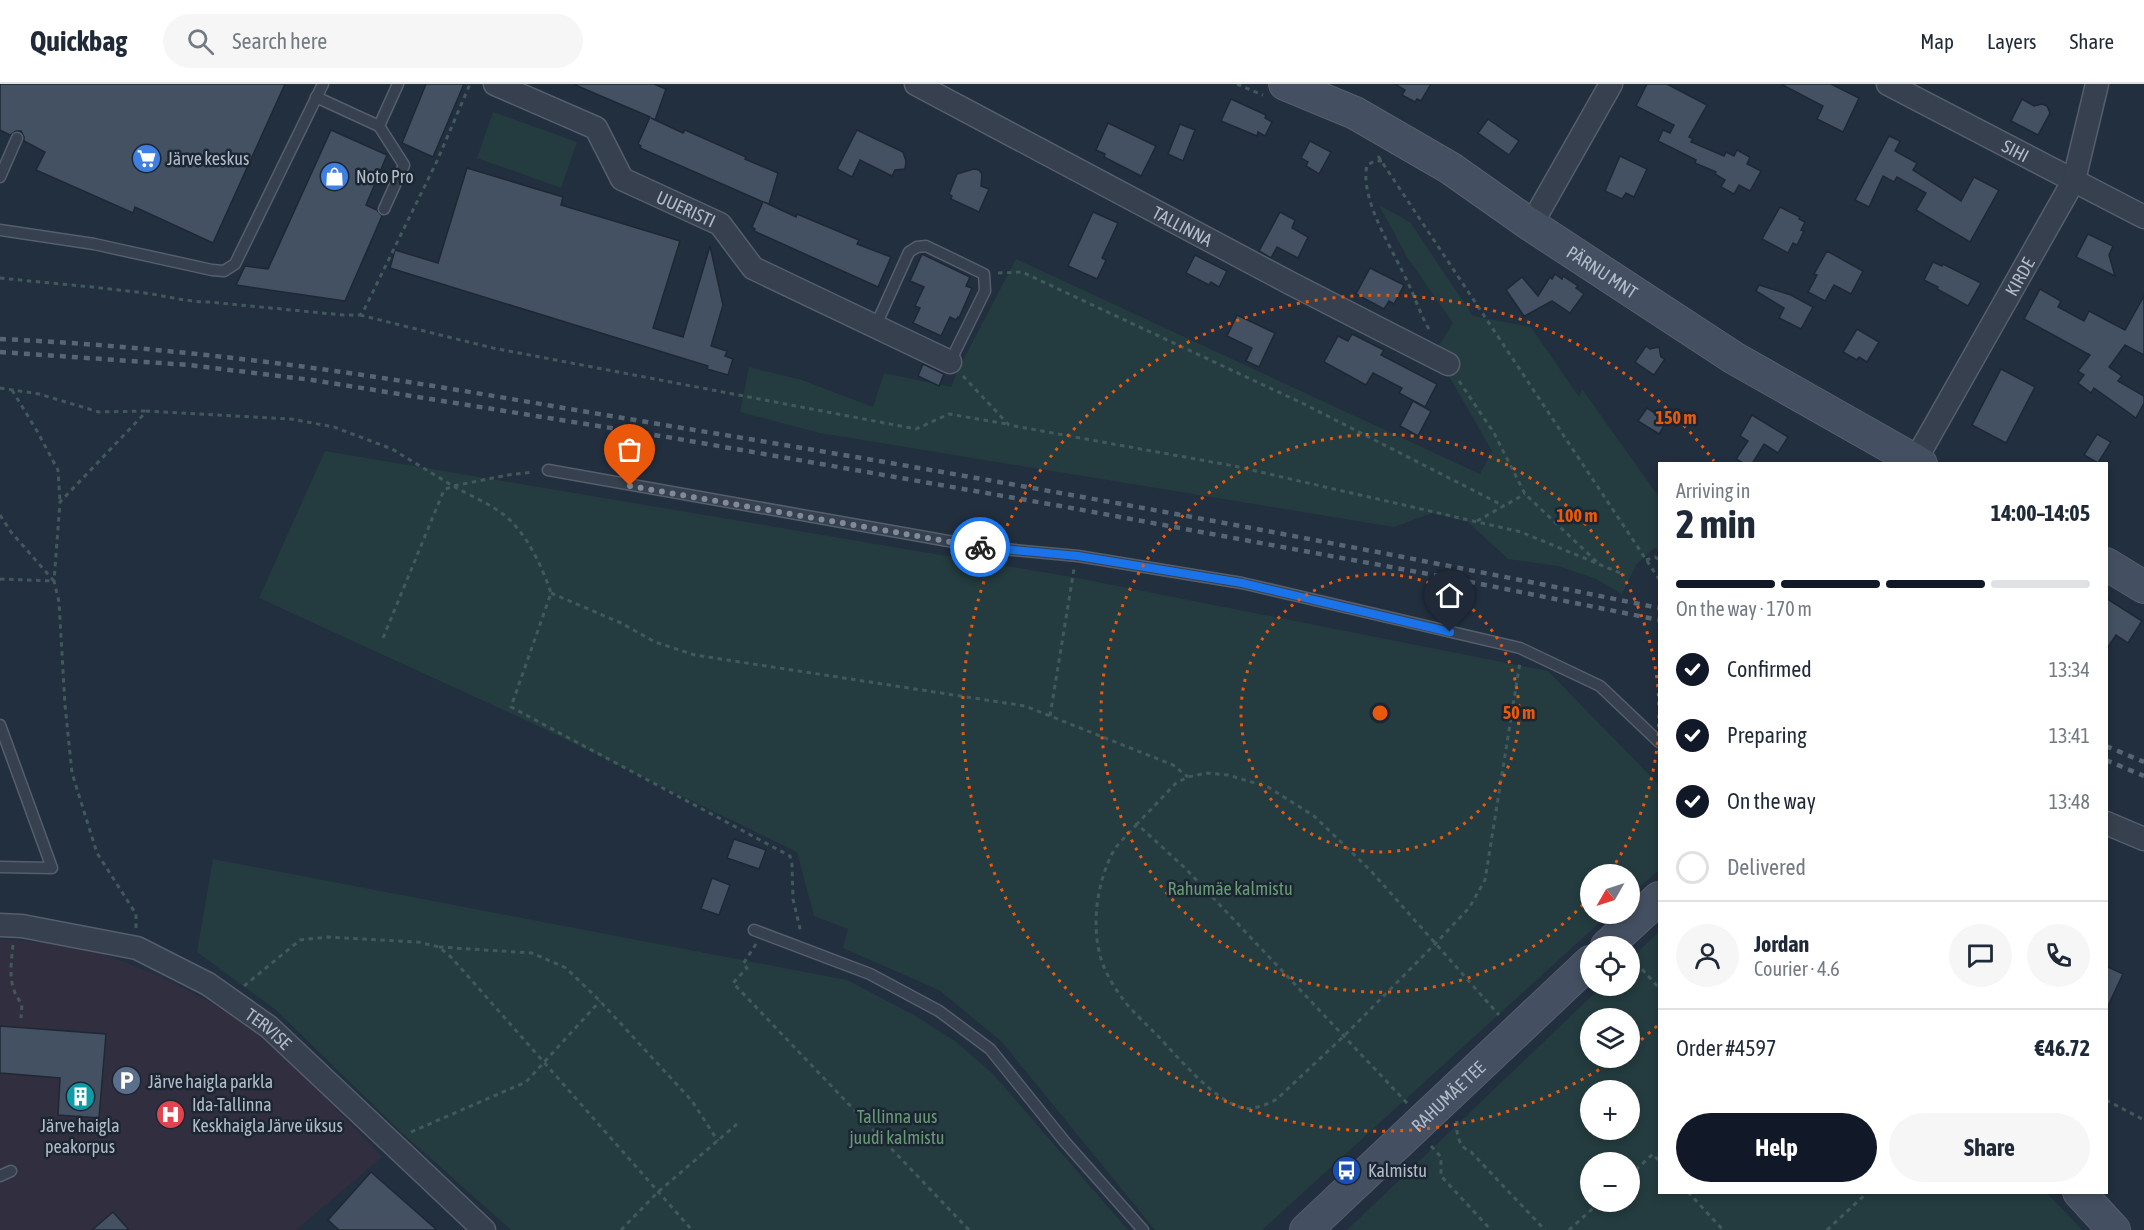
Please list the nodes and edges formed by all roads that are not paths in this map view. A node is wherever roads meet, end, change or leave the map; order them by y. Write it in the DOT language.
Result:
graph roads {
  1 [pos="323,84"];
  2 [pos="398,84"];
  3 [pos="495,84"];
  4 [pos="916,84"];
  5 [pos="1285,84"];
  6 [pos="1611,84"];
  7 [pos="1888,84"];
  8 [pos="2097,84"];
  9 [pos="316,97"];
  10 [pos="379,126"];
  11 [pos="17,138"];
  12 [pos="0,177"];
  13 [pos="2074,180"];
  14 [pos="384,209"];
  15 [pos="2144,217"];
  16 [pos="1531,225"];
  17 [pos="0,230"];
  18 [pos="876,325"];
  19 [pos="950,362"];
  20 [pos="1448,364"];
  21 [pos="1918,462"];
  22 [pos="548,470"];
  23 [pos="2108,565"];
  24 [pos="2144,587"];
  25 [pos="0,725"];
  26 [pos="1658,741"];
  27 [pos="2108,824"];
  28 [pos="2144,839"];
  29 [pos="0,867"];
  30 [pos="1658,899"];
  31 [pos="754,930"];
  32 [pos="3,934"];
  33 [pos="1618,936"];
  34 [pos="1580,972"];
  35 [pos="1423,1127"];
  36 [pos="1382,1143"];
  37 [pos="1366,1158"];
  38 [pos="11,1171"];
  39 [pos="1350,1173"];
  40 [pos="0,1176"];
  41 [pos="2081,1194"];
  42 [pos="1309,1221"];
  43 [pos="484,1230"];
  44 [pos="1143,1230"];
  45 [pos="2114,1230"];
  1 -- 9 [label="lane"];
  2 -- 10 [label="lane"];
  3 -- 18 [label="street, UUERISTI"];
  4 -- 20 [label="street, TALLINNA"];
  5 -- 16 [label="main road, PÄRNU MNT"];
  6 -- 16 [label="street"];
  7 -- 13 [label="street, SIHI"];
  8 -- 13 [label="street, KIRDE"];
  9 -- 10 [label="lane"];
  9 -- 17 [label="lane"];
  10 -- 14 [label="lane"];
  11 -- 12 [label="lane"];
  13 -- 15 [label="street, SIHI"];
  13 -- 21 [label="street, KIRDE"];
  16 -- 21 [label="main road, PÄRNU MNT"];
  18 -- 19 [label="street, UUERISTI"];
  18 -- 19 [label="lane"];
  22 -- 26 [label="lane"];
  23 -- 24 [label="main road"];
  25 -- 29 [label="lane"];
  27 -- 28 [label="street"];
  30 -- 33 [label="main road"];
  31 -- 44 [label="lane"];
  32 -- 43 [label="street, TERVISE"];
  34 -- 35 [label="main road, RAHUMÄE TEE"];
  35 -- 36 [label="lane"];
  35 -- 42 [label="main road, RAHUMÄE TEE"];
  37 -- 39 [label="lane"];
  38 -- 40 [label="lane"];
  41 -- 45 [label="main road"];
}
